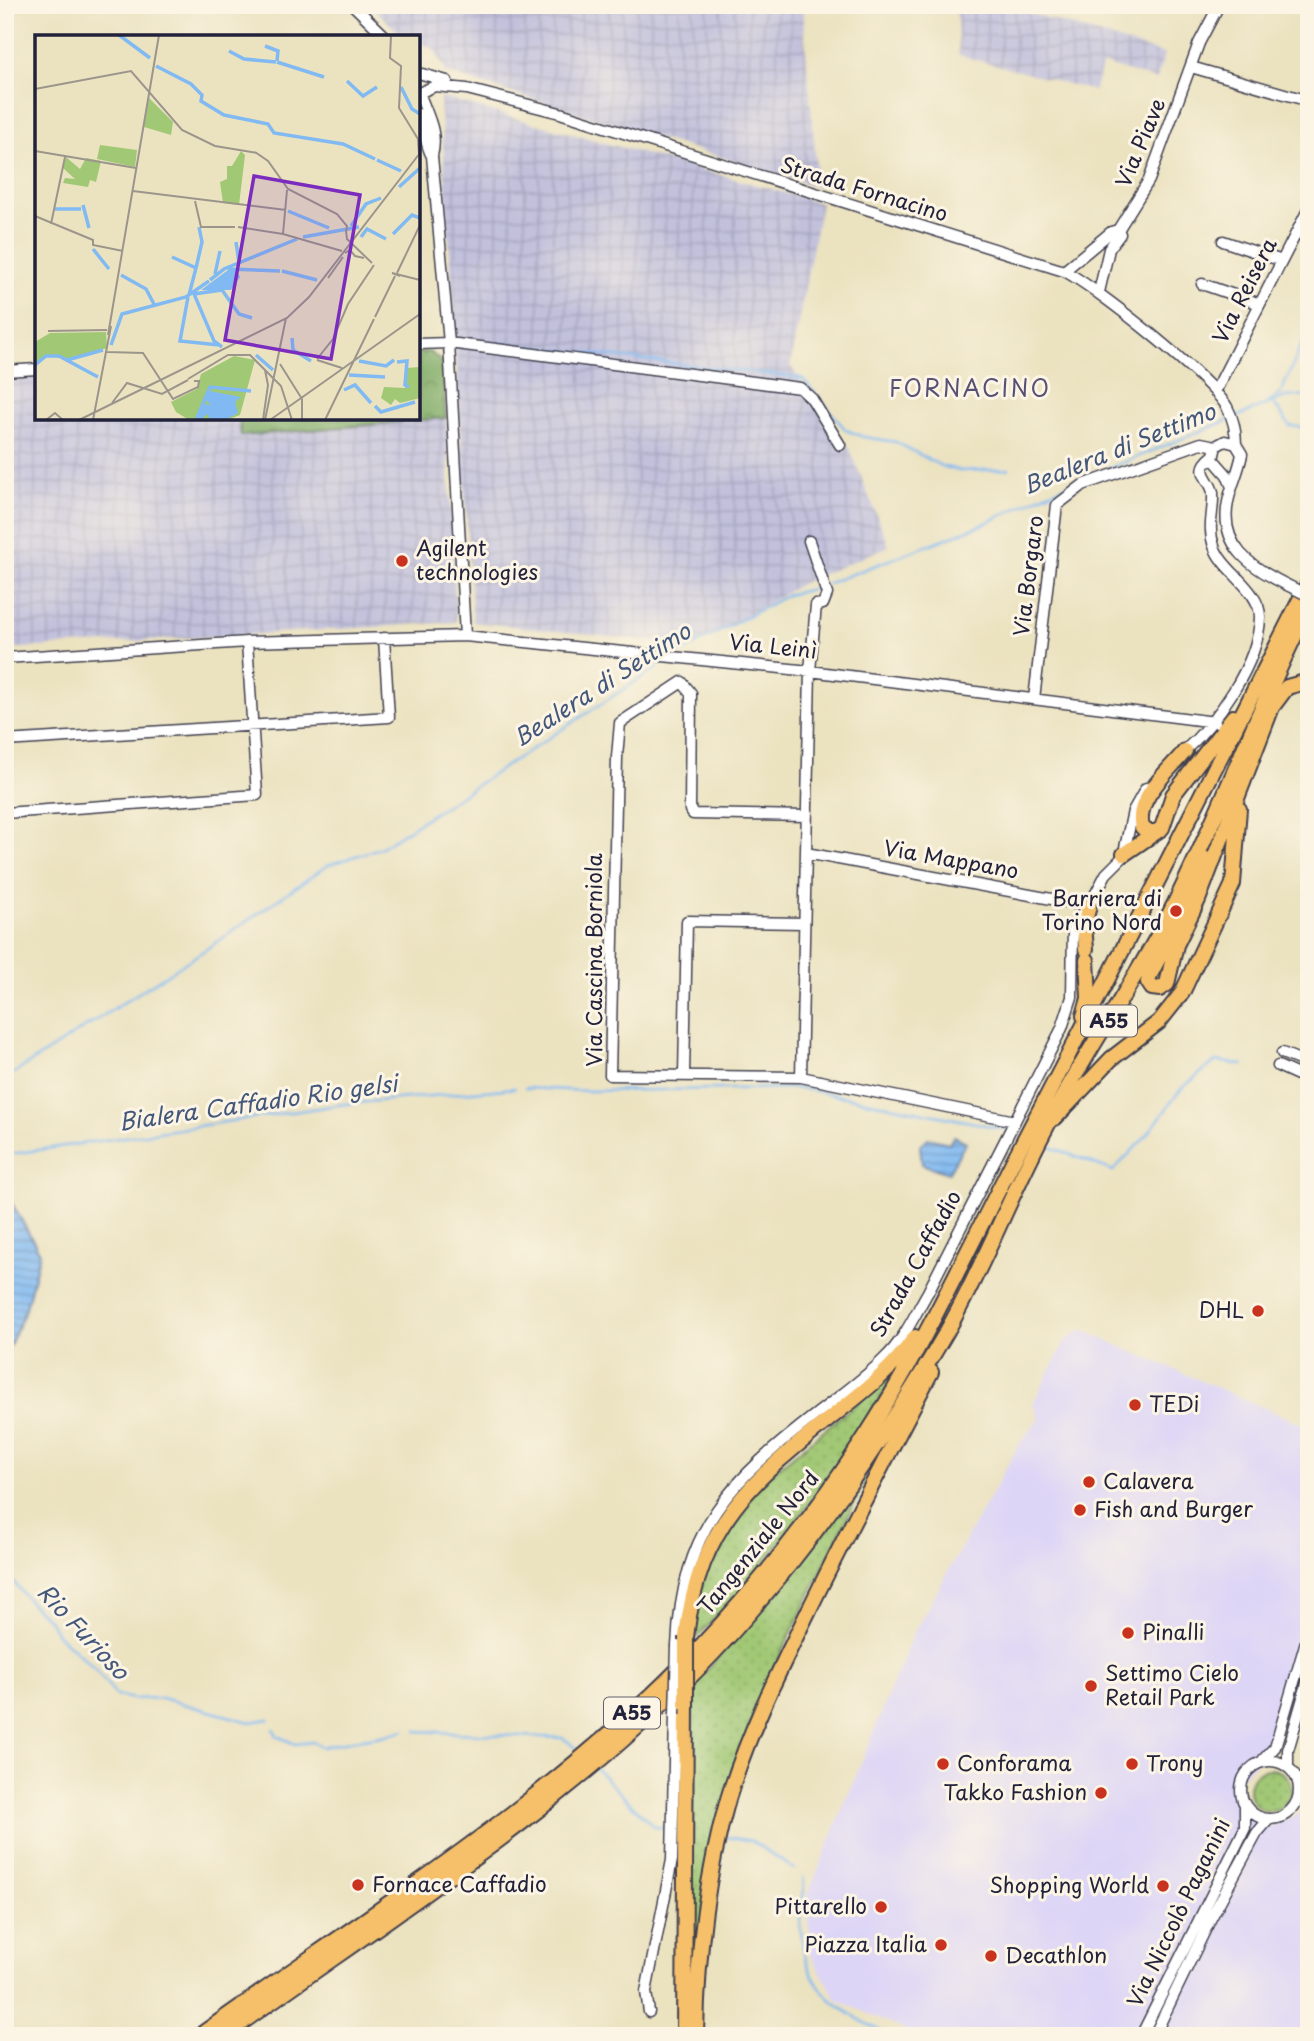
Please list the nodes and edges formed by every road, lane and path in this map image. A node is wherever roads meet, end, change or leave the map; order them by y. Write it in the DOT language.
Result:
graph roads {
  1 [pos="353,5"];
  2 [pos="1219,5"];
  3 [pos="365,17"];
  4 [pos="378,35"];
  5 [pos="384,35"];
  6 [pos="1191,66"];
  7 [pos="420,70"];
  8 [pos="467,89"];
  9 [pos="420,94"];
  10 [pos="1309,101"];
  11 [pos="420,118"];
  12 [pos="432,156"];
  13 [pos="1309,208"];
  14 [pos="1118,230"];
  15 [pos="1223,241"];
  16 [pos="1282,261"];
  17 [pos="1064,271"];
  18 [pos="1202,284"];
  19 [pos="1099,292"];
  20 [pos="1260,304"];
  21 [pos="449,343"];
  22 [pos="420,344"];
  23 [pos="35,369"];
  24 [pos="5,371"];
  25 [pos="1216,392"];
  26 [pos="1232,421"];
  27 [pos="1236,444"];
  28 [pos="840,445"];
  29 [pos="1218,448"];
  30 [pos="1239,463"];
  31 [pos="1221,468"];
  32 [pos="1210,484"];
  33 [pos="1232,488"];
  34 [pos="809,541"];
  35 [pos="1309,582"];
  36 [pos="1309,596"];
  37 [pos="1309,607"];
  38 [pos="465,636"];
  39 [pos="384,638"];
  40 [pos="247,642"];
  41 [pos="5,658"];
  42 [pos="810,671"];
  43 [pos="1309,681"];
  44 [pos="1251,694"];
  45 [pos="1034,699"];
  46 [pos="1215,722"];
  47 [pos="253,726"];
  48 [pos="5,741"];
  49 [pos="1185,751"];
  50 [pos="1242,788"];
  51 [pos="1218,810"];
  52 [pos="5,813"];
  53 [pos="807,816"];
  54 [pos="1155,832"];
  55 [pos="806,853"];
  56 [pos="1124,854"];
  57 [pos="1088,906"];
  58 [pos="804,923"];
  59 [pos="1148,980"];
  60 [pos="1107,1024"];
  61 [pos="1282,1053"];
  62 [pos="1309,1064"];
  63 [pos="1278,1066"];
  64 [pos="684,1076"];
  65 [pos="801,1077"];
  66 [pos="1309,1080"];
  67 [pos="1044,1100"];
  68 [pos="1015,1121"];
  69 [pos="1046,1126"];
  70 [pos="953,1281"];
  71 [pos="948,1329"];
  72 [pos="1309,1631"];
  73 [pos="682,1642"];
  74 [pos="1309,1678"];
  75 [pos="680,1709"];
  76 [pos="1259,1763"];
  77 [pos="1288,1768"];
  78 [pos="1245,1806"];
  79 [pos="1269,1819"];
  80 [pos="649,2012"];
  81 [pos="199,2036"];
  82 [pos="223,2036"];
  83 [pos="684,2036"];
  84 [pos="696,2036"];
  85 [pos="1141,2036"];
  86 [pos="1154,2036"];
  1 -- 3 [label="street"];
  2 -- 6 [label="street, Via Piave"];
  3 -- 4 [label="street"];
  3 -- 5 [label="street"];
  6 -- 10 [label="street"];
  6 -- 14 [label="street, Via Piave"];
  7 -- 8 [label="street, Strada Fornacino"];
  7 -- 9 [label="street"];
  8 -- 9 [label="street, Strada Fornacino"];
  8 -- 17 [label="street, Strada Fornacino"];
  9 -- 12 [label="street"];
  11 -- 12 [label="street"];
  12 -- 21 [label="street"];
  13 -- 16 [label="street, Via Reisera"];
  14 -- 17 [label="street, Via Piave"];
  14 -- 19 [label="street, Via Piave"];
  15 -- 16 [label="street"];
  16 -- 20 [label="street, Via Reisera"];
  17 -- 19 [label="street, Strada Fornacino"];
  18 -- 20 [label="street"];
  19 -- 25 [label="street, Strada Fornacino"];
  20 -- 25 [label="street, Via Reisera"];
  21 -- 22 [label="street"];
  21 -- 28 [label="street"];
  21 -- 38 [label="street"];
  23 -- 24 [label="street"];
  25 -- 26 [label="street, Strada Fornacino"];
  26 -- 27 [label="street"];
  26 -- 29 [label="street"];
  27 -- 29 [label="street"];
  27 -- 30 [label="street"];
  29 -- 31 [label="street"];
  29 -- 32 [label="street"];
  29 -- 45 [label="street, Via Borgaro"];
  30 -- 31 [label="street"];
  30 -- 33 [label="street"];
  31 -- 32 [label="street"];
  31 -- 33 [label="street"];
  32 -- 46 [label="street, Strada Caffadio"];
  33 -- 36 [label="street, bridge"];
  34 -- 42 [label="street"];
  35 -- 44 [label="highway"];
  37 -- 51 [label="highway"];
  38 -- 39 [label="street, Via Leinì"];
  38 -- 42 [label="street, Via Leinì"];
  39 -- 40 [label="street, Via Leinì"];
  39 -- 47 [label="street"];
  40 -- 41 [label="street, Via Leinì"];
  40 -- 47 [label="street"];
  42 -- 45 [label="street, Via Leinì"];
  42 -- 53 [label="street"];
  43 -- 50 [label="highway"];
  44 -- 54 [label="highway"];
  44 -- 67 [label="highway, Tangenziale Nord / A55"];
  45 -- 46 [label="street, Via Leinì"];
  46 -- 49 [label="street, Strada Caffadio"];
  47 -- 48 [label="street"];
  47 -- 52 [label="street"];
  49 -- 54 [label="highway"];
  49 -- 56 [label="street, Strada Caffadio"];
  50 -- 59 [label="highway"];
  50 -- 69 [label="highway"];
  51 -- 59 [label="highway"];
  51 -- 60 [label="highway, Tangenziale Nord / A55"];
  53 -- 55 [label="street"];
  53 -- 64 [label="street, Via Cascina Borniola"];
  54 -- 56 [label="highway"];
  55 -- 57 [label="street, Via Mappano"];
  55 -- 58 [label="street"];
  56 -- 57 [label="street, Strada Caffadio"];
  57 -- 67 [label="highway"];
  57 -- 68 [label="street, Strada Caffadio"];
  58 -- 64 [label="street"];
  58 -- 65 [label="street"];
  59 -- 60 [label="highway"];
  60 -- 69 [label="highway, Tangenziale Nord / A55"];
  61 -- 62 [label="street"];
  63 -- 66 [label="street"];
  64 -- 65 [label="street, Via Cascina Borniola"];
  65 -- 68 [label="street, Via Cascina Borniola"];
  67 -- 70 [label="highway, Tangenziale Nord / A55"];
  68 -- 73 [label="street, Strada Caffadio"];
  69 -- 71 [label="highway, Tangenziale Nord / A55"];
  70 -- 73 [label="highway, A55"];
  70 -- 81 [label="highway, Tangenziale Nord / A55"];
  71 -- 82 [label="highway, Tangenziale Nord / A55"];
  71 -- 84 [label="highway, A55"];
  72 -- 76 [label="street"];
  73 -- 75 [label="highway, A55, bridge"];
  74 -- 77 [label="street"];
  75 -- 80 [label="street"];
  75 -- 83 [label="highway, A55"];
  76 -- 77 [label="street"];
  76 -- 78 [label="street"];
  77 -- 79 [label="street"];
  78 -- 79 [label="street"];
  78 -- 85 [label="street, Via Niccolò Paganini"];
  79 -- 86 [label="street, Via Niccolò Paganini"];
}
